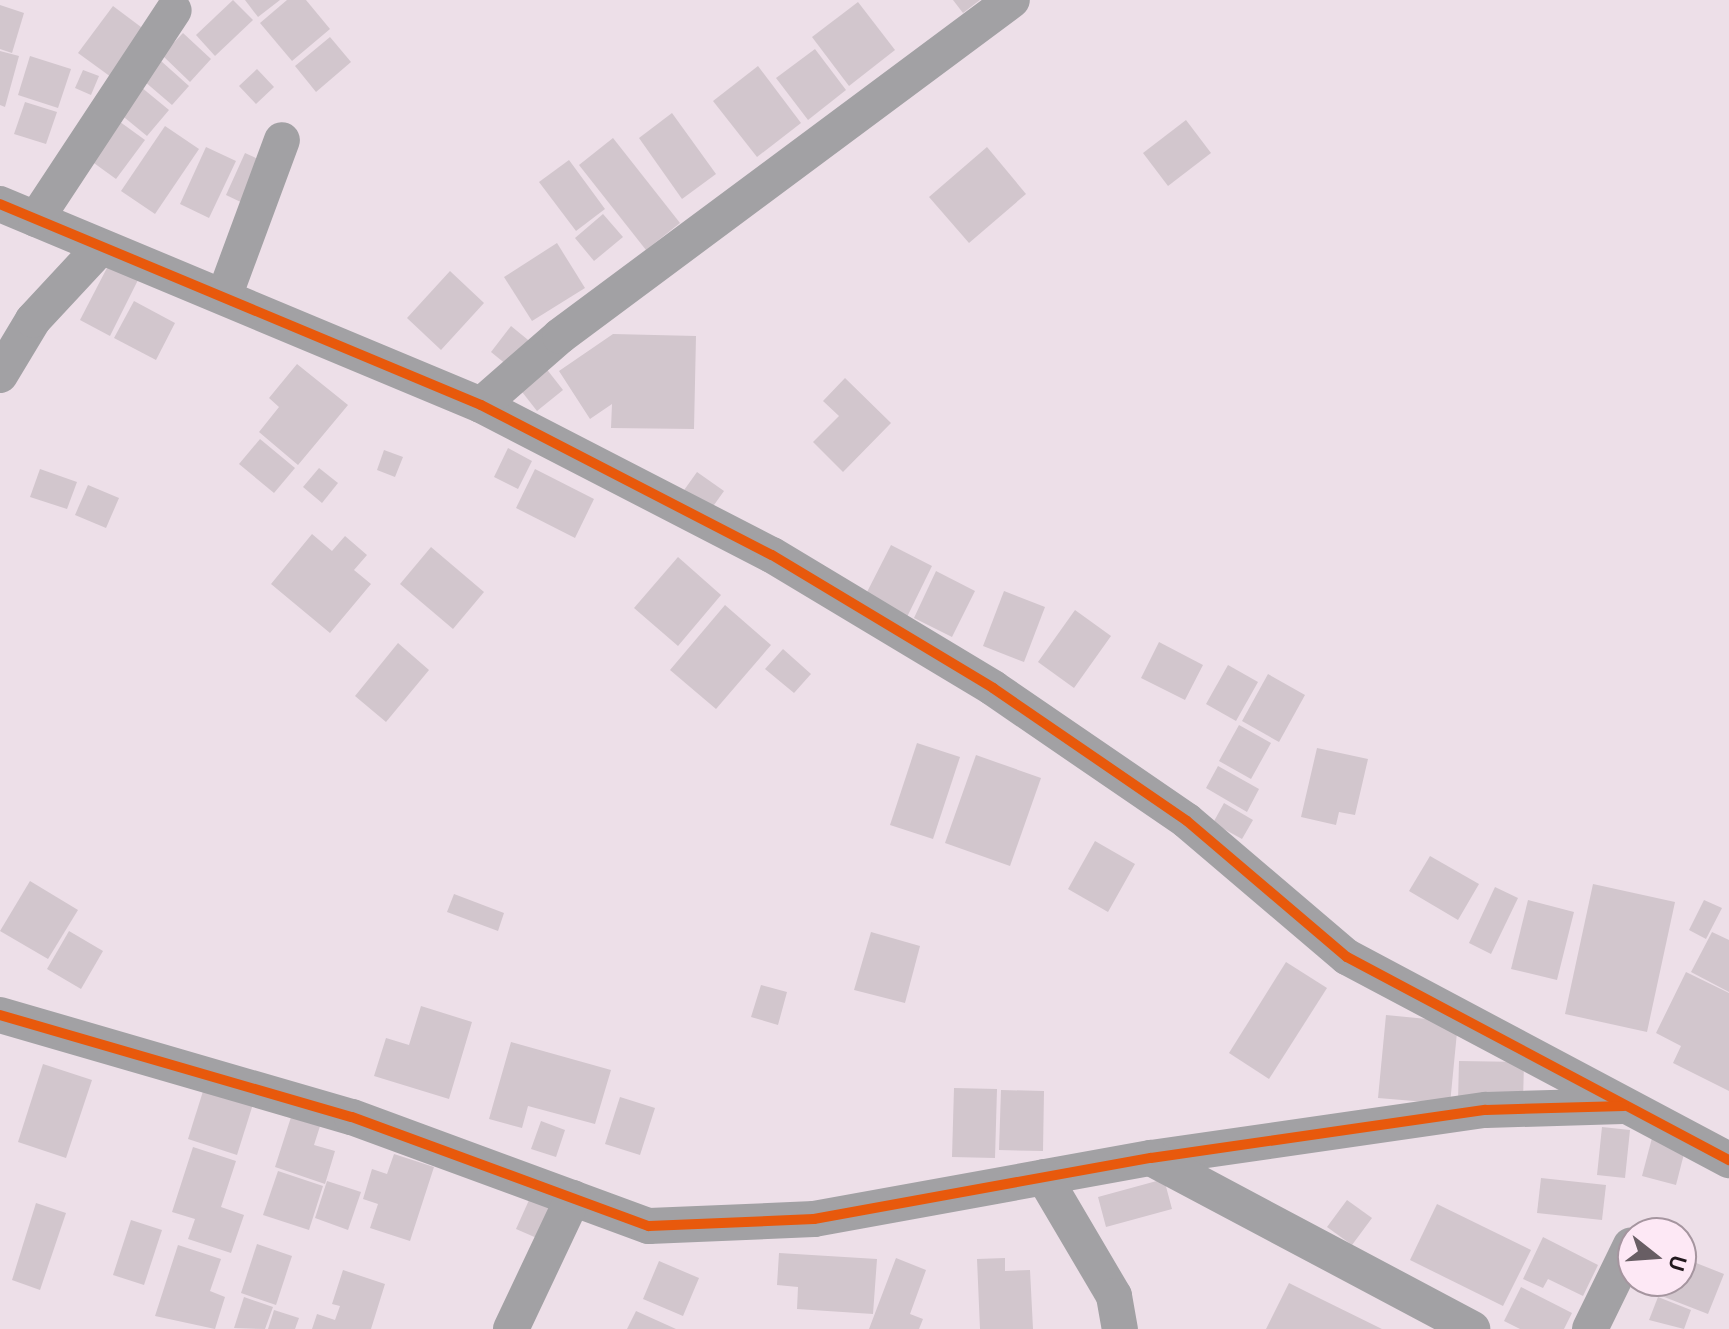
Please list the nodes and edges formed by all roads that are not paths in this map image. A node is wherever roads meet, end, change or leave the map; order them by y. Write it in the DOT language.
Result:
graph roads {
  1 [pos="1012,0"];
  2 [pos="174,10"];
  3 [pos="282,140"];
  4 [pos="0,204"];
  5 [pos="36,219"];
  6 [pos="100,248"];
  7 [pos="225,294"];
  8 [pos="0,375"];
  9 [pos="481,405"];
  10 [pos="0,1015"];
  11 [pos="1628,1106"];
  12 [pos="1151,1158"];
  13 [pos="1729,1160"];
  14 [pos="1044,1177"];
  15 [pos="573,1198"];
  16 [pos="1617,1274"];
  17 [pos="511,1329"];
  18 [pos="1120,1329"];
  19 [pos="1472,1329"];
  20 [pos="1590,1329"];
  1 -- 9 [label="street"];
  2 -- 5 [label="street"];
  3 -- 7 [label="street"];
  4 -- 5 [label="street"];
  5 -- 6 [label="street"];
  6 -- 7 [label="street"];
  6 -- 8 [label="street"];
  7 -- 9 [label="street"];
  9 -- 11 [label="street"];
  10 -- 15 [label="street"];
  11 -- 12 [label="street"];
  11 -- 13 [label="street"];
  12 -- 14 [label="street"];
  12 -- 19 [label="street"];
  14 -- 15 [label="street"];
  14 -- 18 [label="street"];
  15 -- 17 [label="street"];
  16 -- 20 [label="street"];
}
